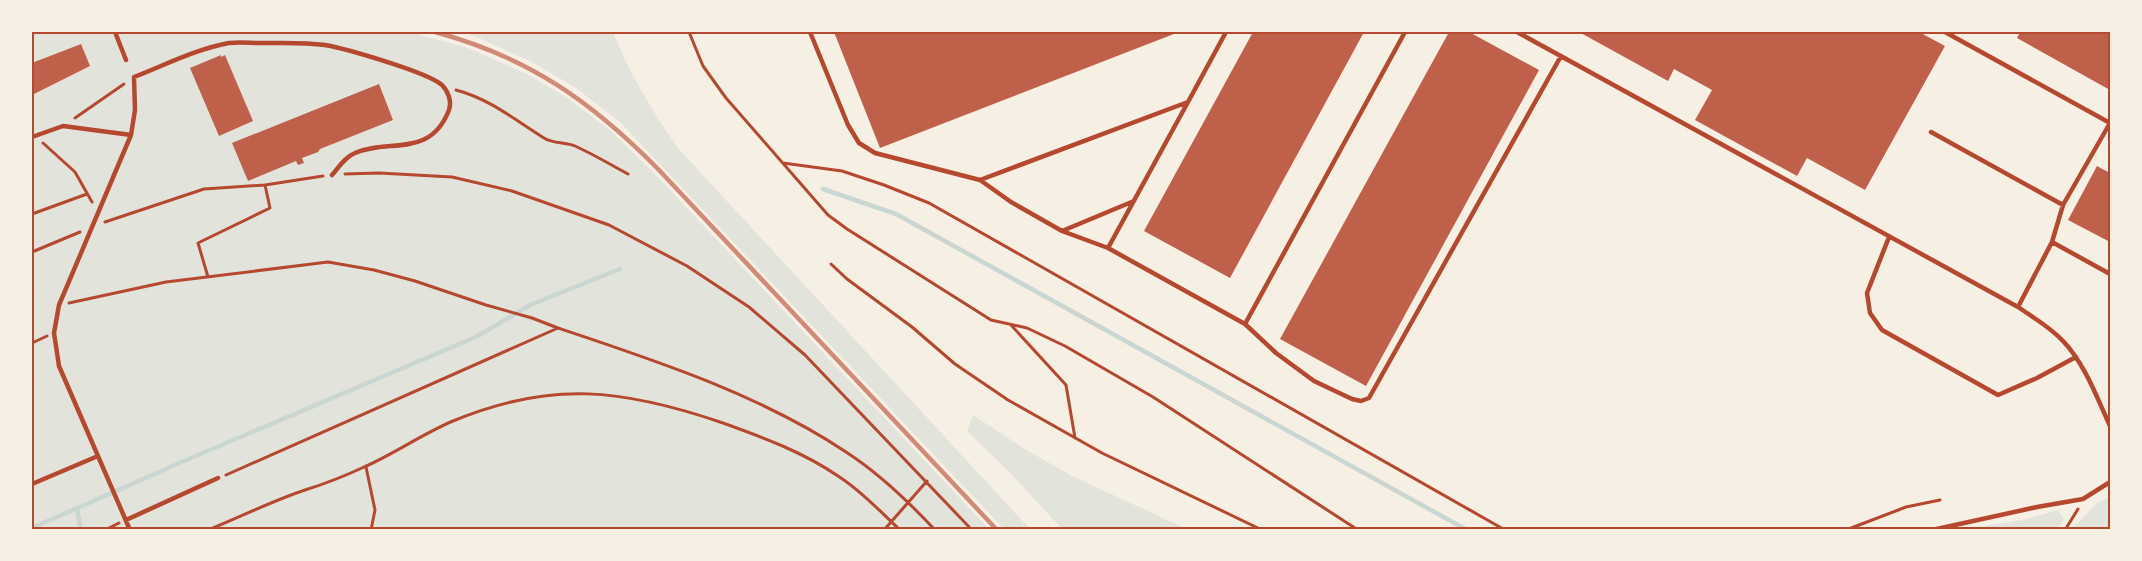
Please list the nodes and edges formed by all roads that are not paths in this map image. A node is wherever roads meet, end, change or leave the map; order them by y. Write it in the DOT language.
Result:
graph roads {
  1 [pos="115,32"];
  2 [pos="810,32"];
  3 [pos="1226,32"];
  4 [pos="1405,32"];
  5 [pos="1517,32"];
  6 [pos="1945,32"];
  7 [pos="1561,56"];
  8 [pos="126,60"];
  9 [pos="1188,102"];
  10 [pos="2110,123"];
  11 [pos="1931,132"];
  12 [pos="131,135"];
  13 [pos="34,136"];
  14 [pos="332,175"];
  15 [pos="980,180"];
  16 [pos="1134,201"];
  17 [pos="2063,205"];
  18 [pos="1062,231"];
  19 [pos="1889,237"];
  20 [pos="2052,242"];
  21 [pos="1108,248"];
  22 [pos="2110,274"];
  23 [pos="2018,308"];
  24 [pos="1245,324"];
  25 [pos="2076,357"];
  26 [pos="2110,426"];
  27 [pos="98,456"];
  28 [pos="218,478"];
  29 [pos="2110,482"];
  30 [pos="32,484"];
  31 [pos="126,520"];
  32 [pos="130,530"];
  33 [pos="1932,530"];
  1 -- 8 [label="lane"];
  2 -- 15 [label="lane"];
  3 -- 9 [label="lane"];
  4 -- 24 [label="lane"];
  5 -- 7 [label="lane"];
  6 -- 10 [label="lane"];
  7 -- 19 [label="lane"];
  7 -- 24 [label="lane"];
  9 -- 15 [label="lane"];
  9 -- 16 [label="lane"];
  10 -- 17 [label="lane"];
  11 -- 17 [label="lane"];
  12 -- 13 [label="lane"];
  12 -- 14 [label="lane"];
  12 -- 27 [label="lane"];
  15 -- 18 [label="lane"];
  16 -- 18 [label="lane"];
  16 -- 21 [label="lane"];
  17 -- 20 [label="lane"];
  18 -- 21 [label="lane"];
  19 -- 23 [label="lane"];
  19 -- 25 [label="lane"];
  20 -- 22 [label="lane"];
  20 -- 23 [label="lane"];
  21 -- 24 [label="lane"];
  23 -- 25 [label="lane"];
  25 -- 26 [label="lane"];
  27 -- 30 [label="lane"];
  27 -- 31 [label="lane"];
  28 -- 31 [label="lane"];
  29 -- 33 [label="lane"];
  31 -- 32 [label="lane"];
}
